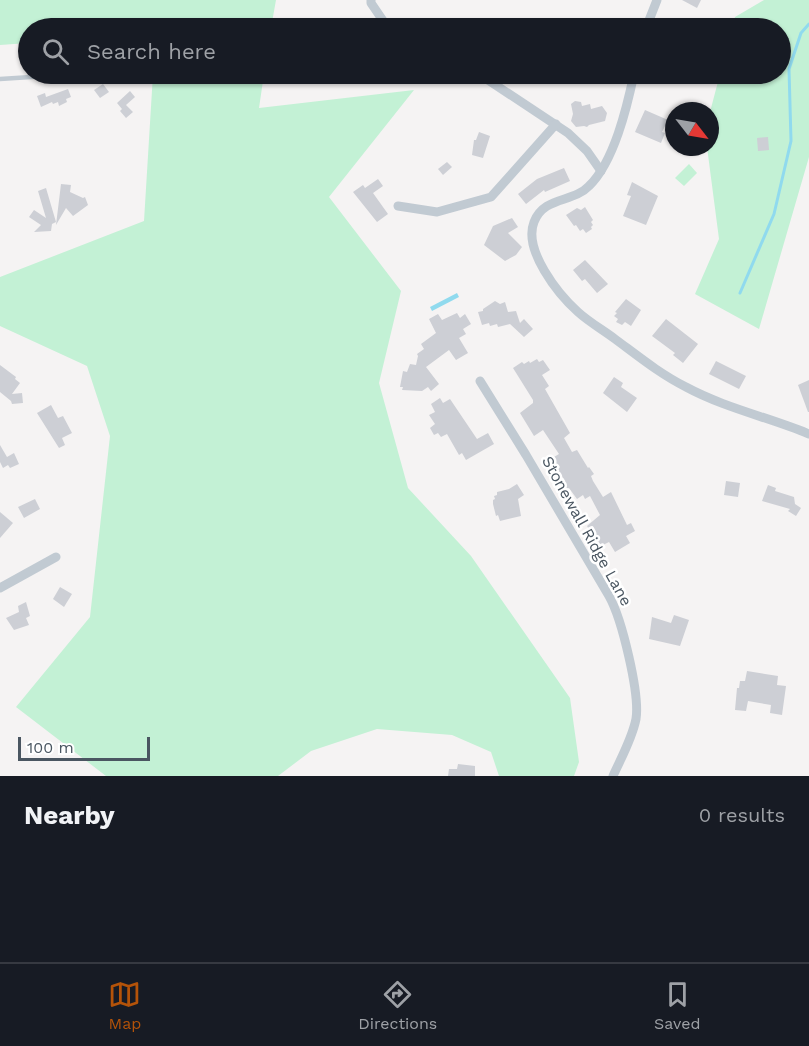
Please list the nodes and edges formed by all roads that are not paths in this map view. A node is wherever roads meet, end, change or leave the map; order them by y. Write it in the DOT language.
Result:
graph roads {
  1 [pos="371,0"];
  2 [pos="657,0"];
  3 [pos="381,18"];
  4 [pos="650,18"];
  5 [pos="18,78"];
  6 [pos="0,79"];
  7 [pos="494,84"];
  8 [pos="632,84"];
  9 [pos="556,124"];
  10 [pos="601,171"];
  11 [pos="398,206"];
  12 [pos="480,381"];
  13 [pos="809,434"];
  14 [pos="56,557"];
  15 [pos="0,588"];
  16 [pos="614,776"];
  1 -- 3 [label="street"];
  2 -- 4 [label="street"];
  5 -- 6 [label="lane"];
  7 -- 9 [label="street"];
  8 -- 10 [label="street"];
  9 -- 10 [label="street"];
  9 -- 11 [label="street"];
  10 -- 13 [label="street"];
  12 -- 16 [label="street, Stonewall Ridge Lane"];
  14 -- 15 [label="street"];
}
